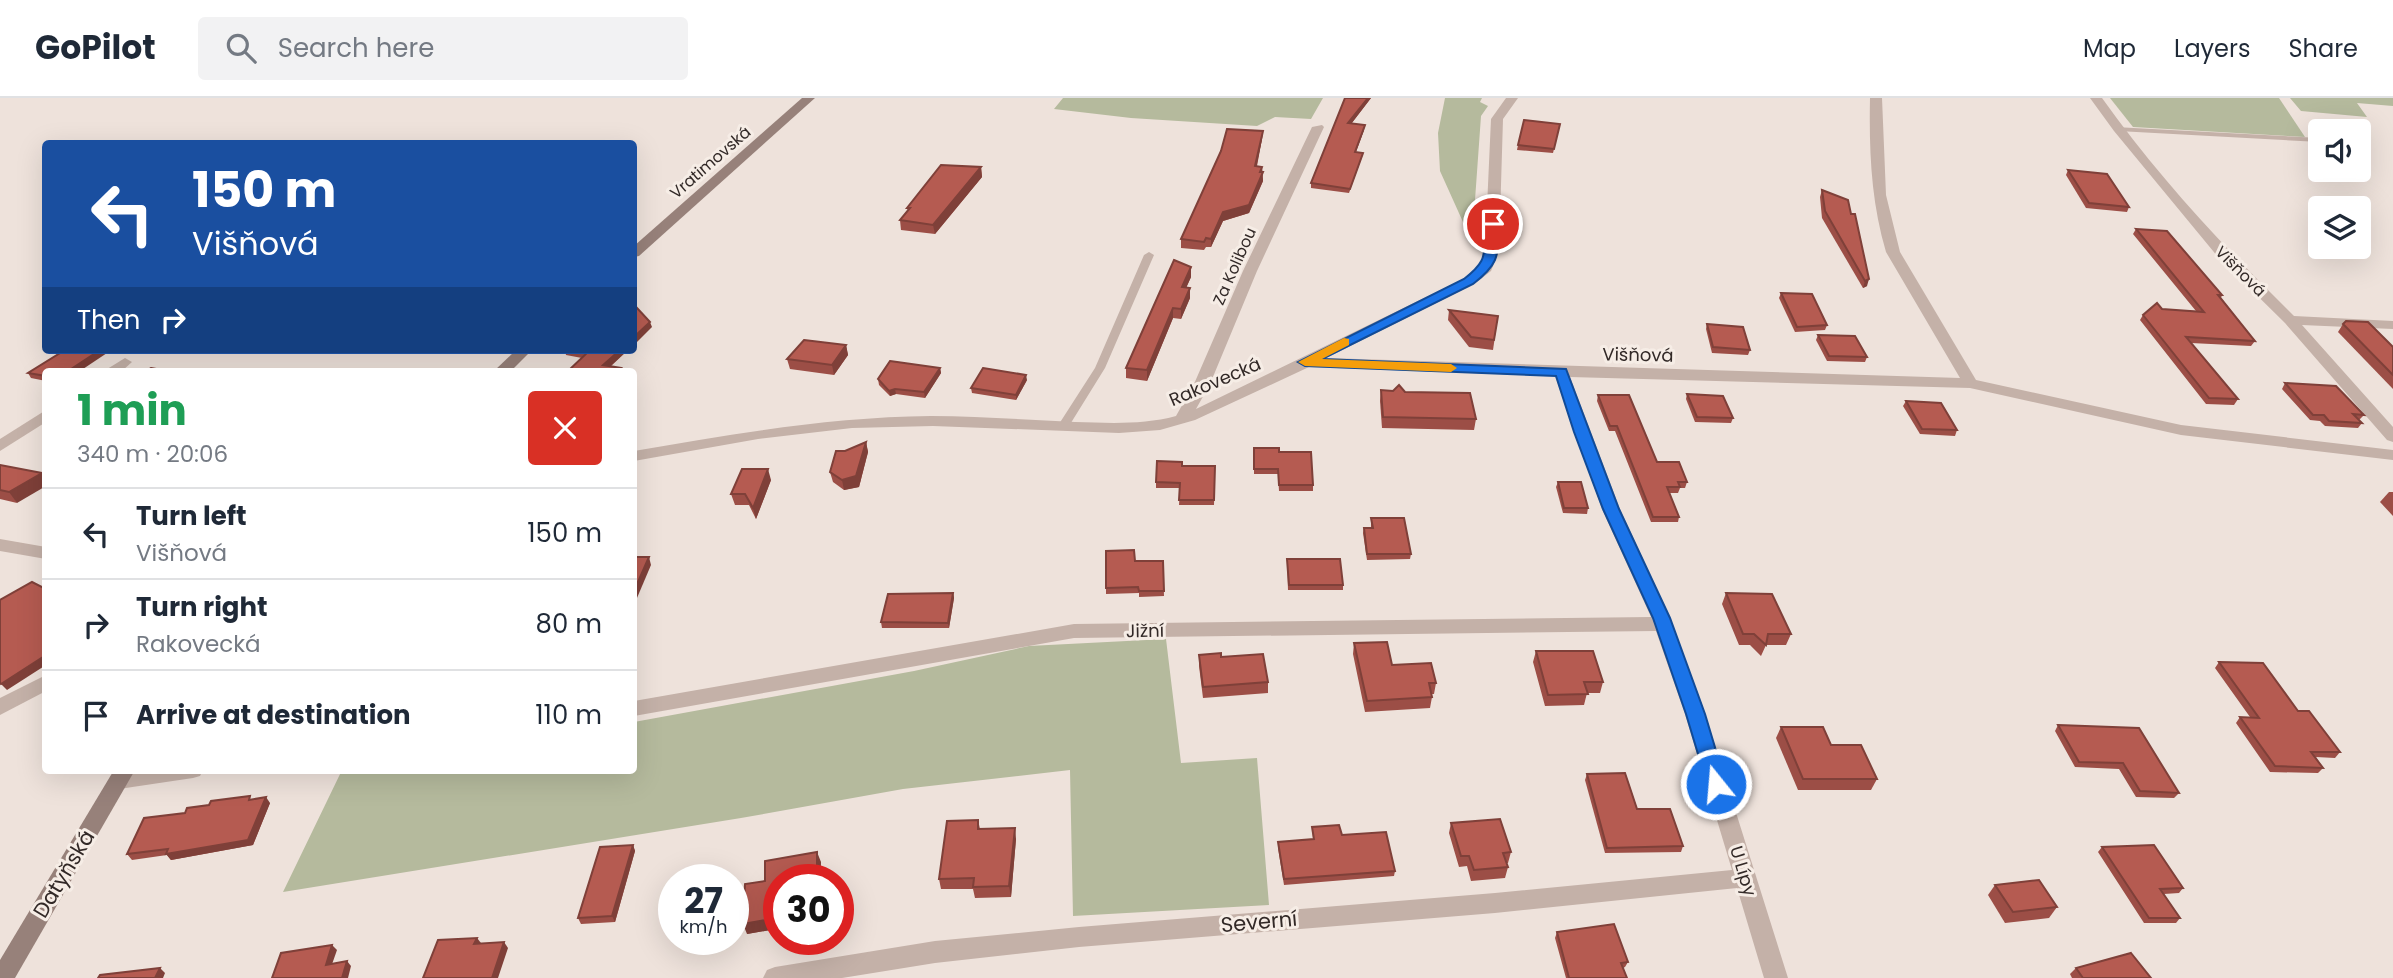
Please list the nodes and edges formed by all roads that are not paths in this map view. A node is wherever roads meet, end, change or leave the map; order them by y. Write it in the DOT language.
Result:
graph roads {
  1 [pos="809,98"];
  2 [pos="1512,98"];
  3 [pos="1876,98"];
  4 [pos="2096,98"];
  5 [pos="1318,127"];
  6 [pos="2119,129"];
  7 [pos="2308,139"];
  8 [pos="637,250"];
  9 [pos="1149,255"];
  10 [pos="2290,320"];
  11 [pos="2393,325"];
  12 [pos="521,354"];
  13 [pos="1305,362"];
  14 [pos="505,368"];
  15 [pos="1561,372"];
  16 [pos="1970,383"];
  17 [pos="42,418"];
  18 [pos="1181,420"];
  19 [pos="1065,424"];
  20 [pos="2393,437"];
  21 [pos="0,446"];
  22 [pos="637,455"];
  23 [pos="2393,455"];
  24 [pos="0,545"];
  25 [pos="42,551"];
  26 [pos="1663,624"];
  27 [pos="42,684"];
  28 [pos="0,707"];
  29 [pos="637,708"];
  30 [pos="122,775"];
  31 [pos="1745,878"];
  32 [pos="2,978"];
  33 [pos="775,978"];
  34 [pos="1776,978"];
  1 -- 8 [label="main road, Vratimovská"];
  2 -- 13 [label="street, Rakovecká"];
  3 -- 16 [label="street"];
  4 -- 6 [label="street, Višňová"];
  5 -- 18 [label="street, Za Kolibou"];
  6 -- 7 [label="lane"];
  6 -- 10 [label="street, Višňová"];
  9 -- 19 [label="lane"];
  10 -- 11 [label="street"];
  10 -- 20 [label="street, Višňová"];
  12 -- 14 [label="main road"];
  13 -- 15 [label="street, Višňová"];
  13 -- 18 [label="street, Rakovecká"];
  15 -- 16 [label="street, Višňová"];
  15 -- 26 [label="street, U Lípy"];
  16 -- 23 [label="street, Višňová"];
  17 -- 21 [label="street"];
  18 -- 19 [label="street, Rakovecká"];
  19 -- 22 [label="street, Rakovecká"];
  24 -- 25 [label="street"];
  26 -- 29 [label="street, Jižní"];
  26 -- 31 [label="street, U Lípy"];
  27 -- 28 [label="street"];
  30 -- 32 [label="main road, Datyňská"];
  31 -- 33 [label="street, Severní"];
  31 -- 34 [label="street, U Lípy"];
}
